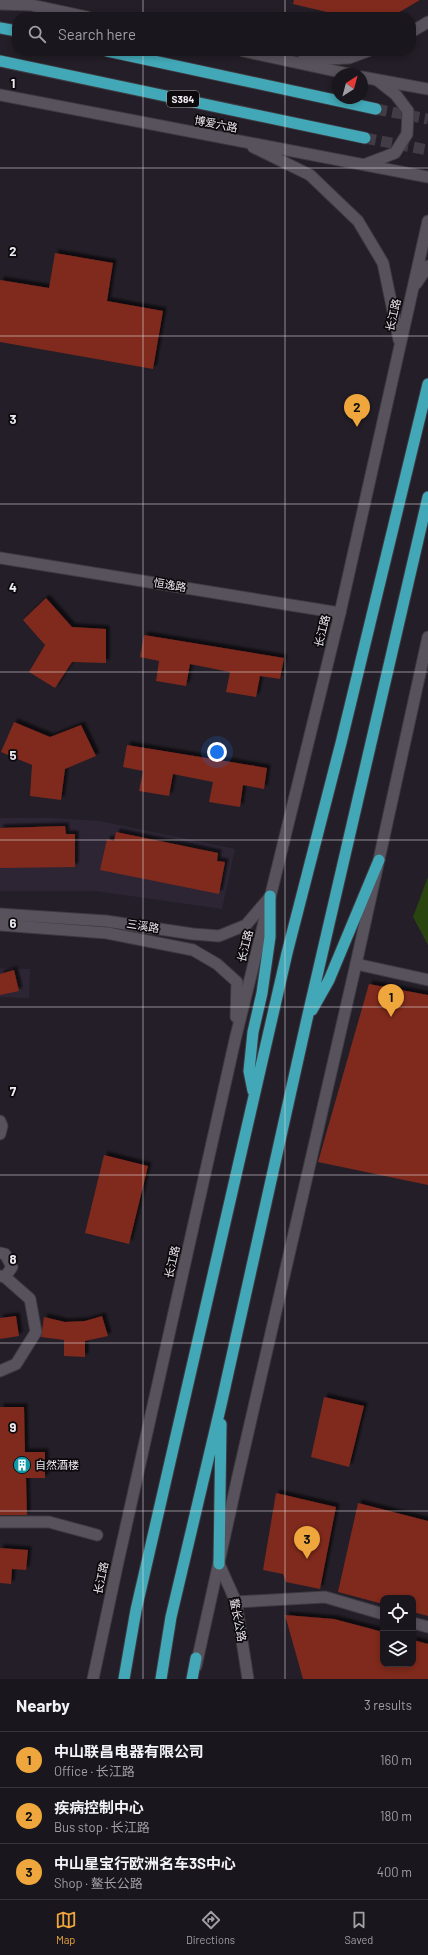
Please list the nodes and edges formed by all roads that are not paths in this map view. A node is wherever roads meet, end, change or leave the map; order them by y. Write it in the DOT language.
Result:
graph roads {
  1 [pos="20,0"];
  2 [pos="0,4"];
  3 [pos="31,5"];
  4 [pos="64,12"];
  5 [pos="428,22"];
  6 [pos="0,28"];
  7 [pos="416,29"];
  8 [pos="12,31"];
  9 [pos="130,56"];
  10 [pos="266,56"];
  11 [pos="354,56"];
  12 [pos="0,61"];
  13 [pos="288,61"];
  14 [pos="332,70"];
  15 [pos="368,78"];
  16 [pos="377,80"];
  17 [pos="428,89"];
  18 [pos="1,96"];
  19 [pos="376,109"];
  20 [pos="366,138"];
  21 [pos="242,142"];
  22 [pos="366,164"];
  23 [pos="428,177"];
  24 [pos="428,221"];
  25 [pos="428,266"];
  26 [pos="412,290"];
  27 [pos="400,343"];
  28 [pos="428,384"];
  29 [pos="428,497"];
  30 [pos="0,558"];
  31 [pos="340,613"];
  32 [pos="428,637"];
  33 [pos="379,860"];
  34 [pos="270,896"];
  35 [pos="0,914"];
  36 [pos="0,925"];
  37 [pos="356,964"];
  38 [pos="428,980"];
  39 [pos="307,1019"];
  40 [pos="235,1040"];
  41 [pos="254,1095"];
  42 [pos="0,1121"];
  43 [pos="0,1134"];
  44 [pos="0,1252"];
  45 [pos="2,1277"];
  46 [pos="0,1371"];
  47 [pos="221,1405"];
  48 [pos="0,1522"];
  49 [pos="97,1535"];
  50 [pos="219,1564"];
  51 [pos="236,1602"];
  52 [pos="380,1613"];
  53 [pos="416,1624"];
  54 [pos="428,1627"];
  55 [pos="196,1658"];
  56 [pos="93,1679"];
  57 [pos="124,1679"];
  58 [pos="161,1679"];
  59 [pos="192,1679"];
  60 [pos="195,1679"];
  61 [pos="248,1679"];
  1 -- 3 [label="main road"];
  2 -- 3 [label="main road"];
  3 -- 4 [label="main road"];
  5 -- 7 [label="main road"];
  6 -- 8 [label="highway"];
  9 -- 19 [label="highway"];
  10 -- 13 [label="main road"];
  11 -- 13 [label="main road"];
  12 -- 20 [label="highway, 博爱六路 / S384"];
  13 -- 14 [label="main road"];
  15 -- 16 [label="main road"];
  16 -- 17 [label="main road"];
  16 -- 22 [label="main road"];
  18 -- 21 [label="main road, 博爱六路"];
  21 -- 22 [label="main road, 博爱六路"];
  21 -- 27 [label="main road"];
  22 -- 23 [label="main road, 博爱六路"];
  24 -- 26 [label="main road, 长江路"];
  25 -- 26 [label="main road"];
  26 -- 27 [label="main road, 长江路"];
  27 -- 31 [label="main road, 长江路"];
  28 -- 41 [label="highway"];
  29 -- 39 [label="highway"];
  30 -- 31 [label="main road, 恒逸路"];
  31 -- 34 [label="main road, 长江路"];
  32 -- 33 [label="main road"];
  33 -- 37 [label="main road"];
  33 -- 39 [label="highway"];
  34 -- 35 [label="main road, 三溪路"];
  34 -- 40 [label="main road, 长江路"];
  34 -- 41 [label="highway"];
  36 -- 40 [label="main road"];
  37 -- 38 [label="main road"];
  37 -- 50 [label="main road"];
  39 -- 47 [label="highway"];
  40 -- 56 [label="main road, 长江路"];
  41 -- 57 [label="highway"];
  42 -- 43 [label="main road"];
  44 -- 45 [label="main road"];
  45 -- 46 [label="main road"];
  47 -- 50 [label="highway"];
  47 -- 58 [label="highway"];
  48 -- 49 [label="main road"];
  50 -- 51 [label="main road, 鳌长公路"];
  50 -- 55 [label="main road"];
  51 -- 52 [label="main road"];
  51 -- 61 [label="main road, 鳌长公路"];
  53 -- 54 [label="main road"];
  55 -- 59 [label="highway"];
  55 -- 60 [label="main road"];
}
